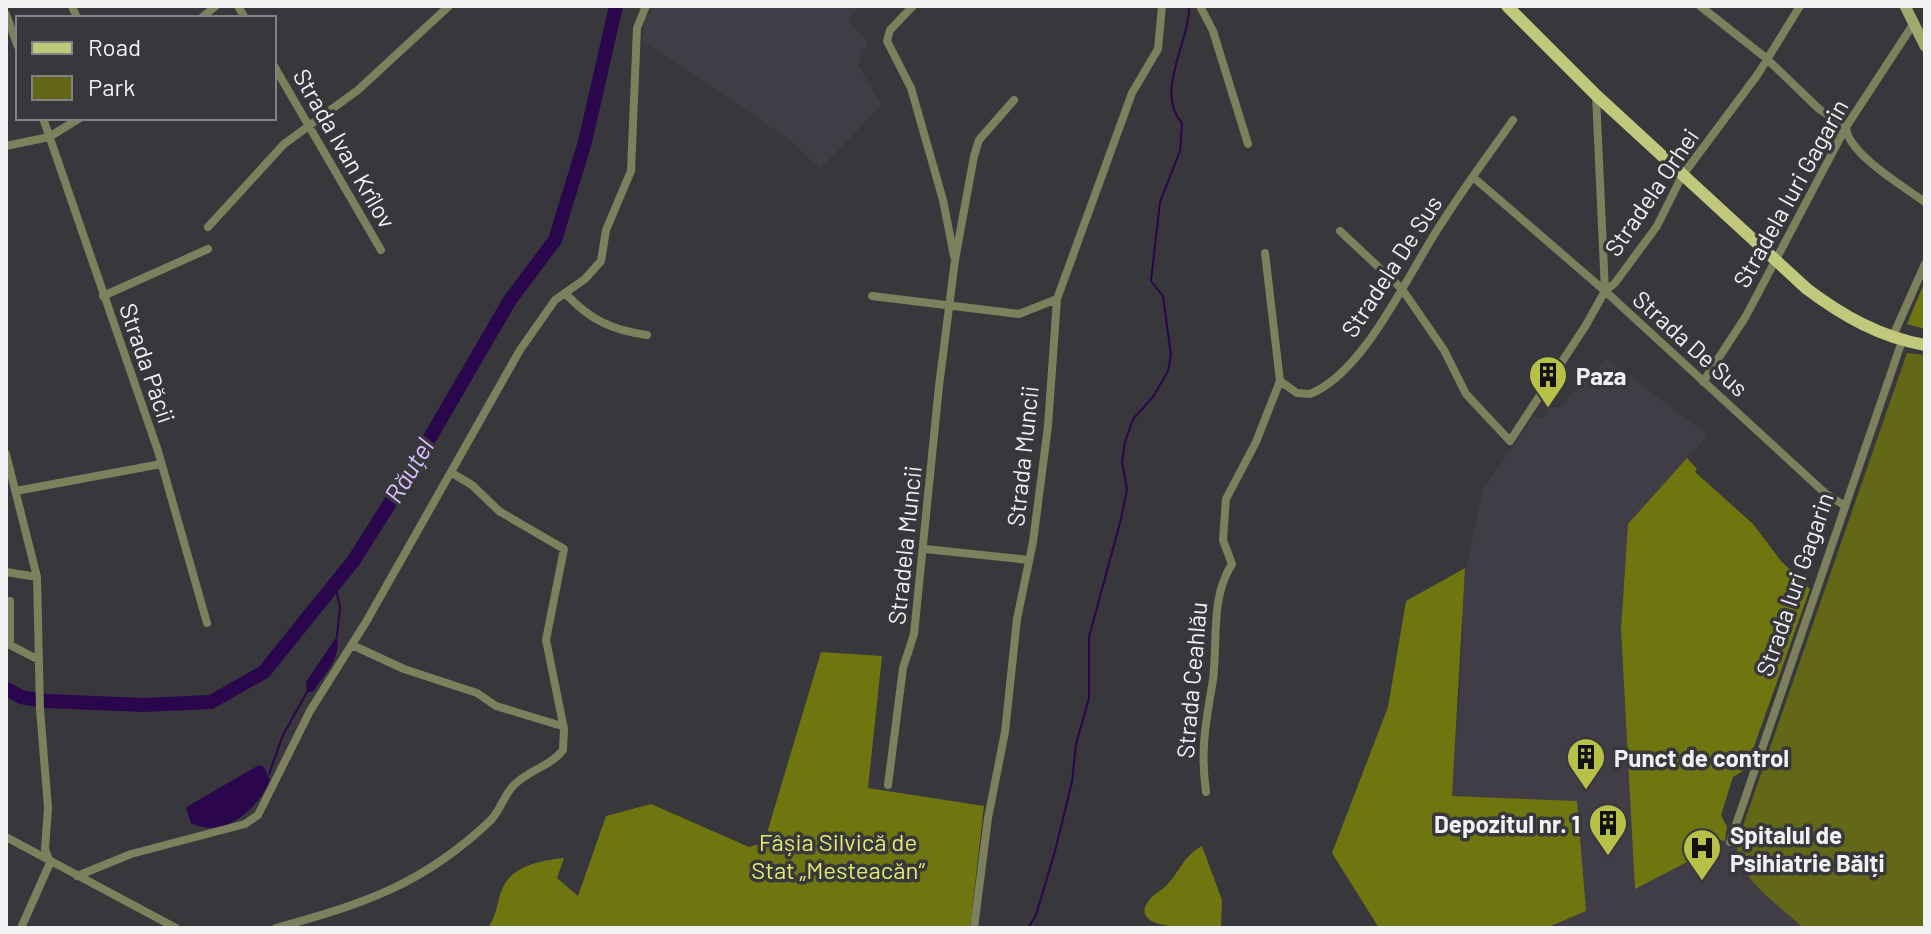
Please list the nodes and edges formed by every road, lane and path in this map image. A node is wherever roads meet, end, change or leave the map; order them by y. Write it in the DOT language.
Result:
graph roads {
  1 [pos="449,6"];
  2 [pos="646,6"];
  3 [pos="913,6"];
  4 [pos="1162,6"];
  5 [pos="1200,6"];
  6 [pos="1507,6"];
  7 [pos="1700,6"];
  8 [pos="1800,6"];
  9 [pos="1905,6"];
  10 [pos="6,14"];
  11 [pos="1914,23"];
  12 [pos="8,24"];
  13 [pos="16,42"];
  14 [pos="1925,46"];
  15 [pos="1766,58"];
  16 [pos="276,69"];
  17 [pos="1596,95"];
  18 [pos="1014,100"];
  19 [pos="44,120"];
  20 [pos="77,120"];
  21 [pos="1513,120"];
  22 [pos="310,126"];
  23 [pos="1846,127"];
  24 [pos="49,137"];
  25 [pos="1248,144"];
  26 [pos="6,146"];
  27 [pos="1682,176"];
  28 [pos="1473,177"];
  29 [pos="1925,202"];
  30 [pos="208,227"];
  31 [pos="1340,231"];
  32 [pos="208,249"];
  33 [pos="381,250"];
  34 [pos="1265,253"];
  35 [pos="955,260"];
  36 [pos="1775,260"];
  37 [pos="1925,264"];
  38 [pos="1402,289"];
  39 [pos="1605,291"];
  40 [pos="566,294"];
  41 [pos="103,296"];
  42 [pos="872,296"];
  43 [pos="1057,299"];
  44 [pos="952,308"];
  45 [pos="647,335"];
  46 [pos="1897,340"];
  47 [pos="1925,345"];
  48 [pos="1280,381"];
  49 [pos="1703,382"];
  50 [pos="6,454"];
  51 [pos="161,464"];
  52 [pos="452,473"];
  53 [pos="16,491"];
  54 [pos="1845,506"];
  55 [pos="925,549"];
  56 [pos="1029,560"];
  57 [pos="6,572"];
  58 [pos="37,577"];
  59 [pos="10,601"];
  60 [pos="207,623"];
  61 [pos="8,644"];
  62 [pos="352,645"];
  63 [pos="39,660"];
  64 [pos="562,726"];
  65 [pos="888,785"];
  66 [pos="1206,792"];
  67 [pos="6,838"];
  68 [pos="1730,842"];
  69 [pos="50,863"];
  70 [pos="77,876"];
  71 [pos="21,928"];
  72 [pos="176,928"];
  73 [pos="276,928"];
  74 [pos="974,928"];
  1 -- 22 [label="street"];
  2 -- 40 [label="street"];
  3 -- 35 [label="street"];
  4 -- 43 [label="street, Strada Muncii"];
  5 -- 25 [label="street"];
  6 -- 17 [label="main road"];
  7 -- 15 [label="street"];
  8 -- 15 [label="street, Stradela Orhei"];
  9 -- 11 [label="street"];
  10 -- 12 [label="street"];
  11 -- 14 [label="street"];
  11 -- 23 [label="street, Stradela Iuri Gagarin"];
  12 -- 13 [label="street"];
  15 -- 23 [label="street"];
  15 -- 27 [label="street, Stradela Orhei"];
  16 -- 22 [label="street, Strada Ivan Krîlov"];
  17 -- 27 [label="main road"];
  17 -- 39 [label="street"];
  18 -- 35 [label="street, Stradela Muncii"];
  19 -- 24 [label="street, Strada Păcii"];
  20 -- 24 [label="street"];
  21 -- 28 [label="street, Stradela De Sus"];
  22 -- 30 [label="street"];
  22 -- 33 [label="street, Strada Ivan Krîlov"];
  23 -- 29 [label="street"];
  23 -- 36 [label="street, Stradela Iuri Gagarin"];
  24 -- 26 [label="street"];
  24 -- 41 [label="street, Strada Păcii"];
  27 -- 36 [label="main road"];
  27 -- 39 [label="street, Stradela Orhei"];
  28 -- 38 [label="street, Stradela De Sus"];
  28 -- 39 [label="street, Strada De Sus"];
  31 -- 38 [label="street"];
  32 -- 41 [label="street"];
  34 -- 48 [label="street"];
  35 -- 44 [label="street, Stradela Muncii"];
  36 -- 46 [label="main road"];
  36 -- 49 [label="street, Stradela Iuri Gagarin"];
  37 -- 46 [label="street, Strada Iuri Gagarin"];
  38 -- 39 [label="street, Stradela Orhei"];
  38 -- 48 [label="street, Stradela De Sus"];
  39 -- 49 [label="street, Strada De Sus"];
  40 -- 45 [label="street"];
  40 -- 52 [label="street"];
  41 -- 51 [label="street, Strada Păcii"];
  42 -- 44 [label="street"];
  43 -- 44 [label="street"];
  43 -- 56 [label="street, Strada Muncii"];
  44 -- 55 [label="street, Stradela Muncii"];
  46 -- 47 [label="main road"];
  46 -- 54 [label="street, Strada Iuri Gagarin"];
  48 -- 66 [label="street, Strada Ceahlău"];
  49 -- 54 [label="street, Strada De Sus"];
  50 -- 53 [label="street"];
  51 -- 53 [label="street"];
  51 -- 60 [label="street, Strada Păcii"];
  52 -- 62 [label="street"];
  52 -- 64 [label="street"];
  53 -- 58 [label="street"];
  54 -- 68 [label="street, Strada Iuri Gagarin"];
  55 -- 56 [label="street"];
  55 -- 65 [label="street, Stradela Muncii"];
  56 -- 74 [label="street, Strada Muncii"];
  57 -- 58 [label="street"];
  58 -- 63 [label="street"];
  59 -- 61 [label="street"];
  61 -- 63 [label="street"];
  62 -- 64 [label="street"];
  62 -- 70 [label="street"];
  63 -- 69 [label="street"];
  64 -- 73 [label="street"];
  67 -- 69 [label="street"];
  69 -- 70 [label="street"];
  69 -- 71 [label="street"];
  70 -- 72 [label="street"];
}
